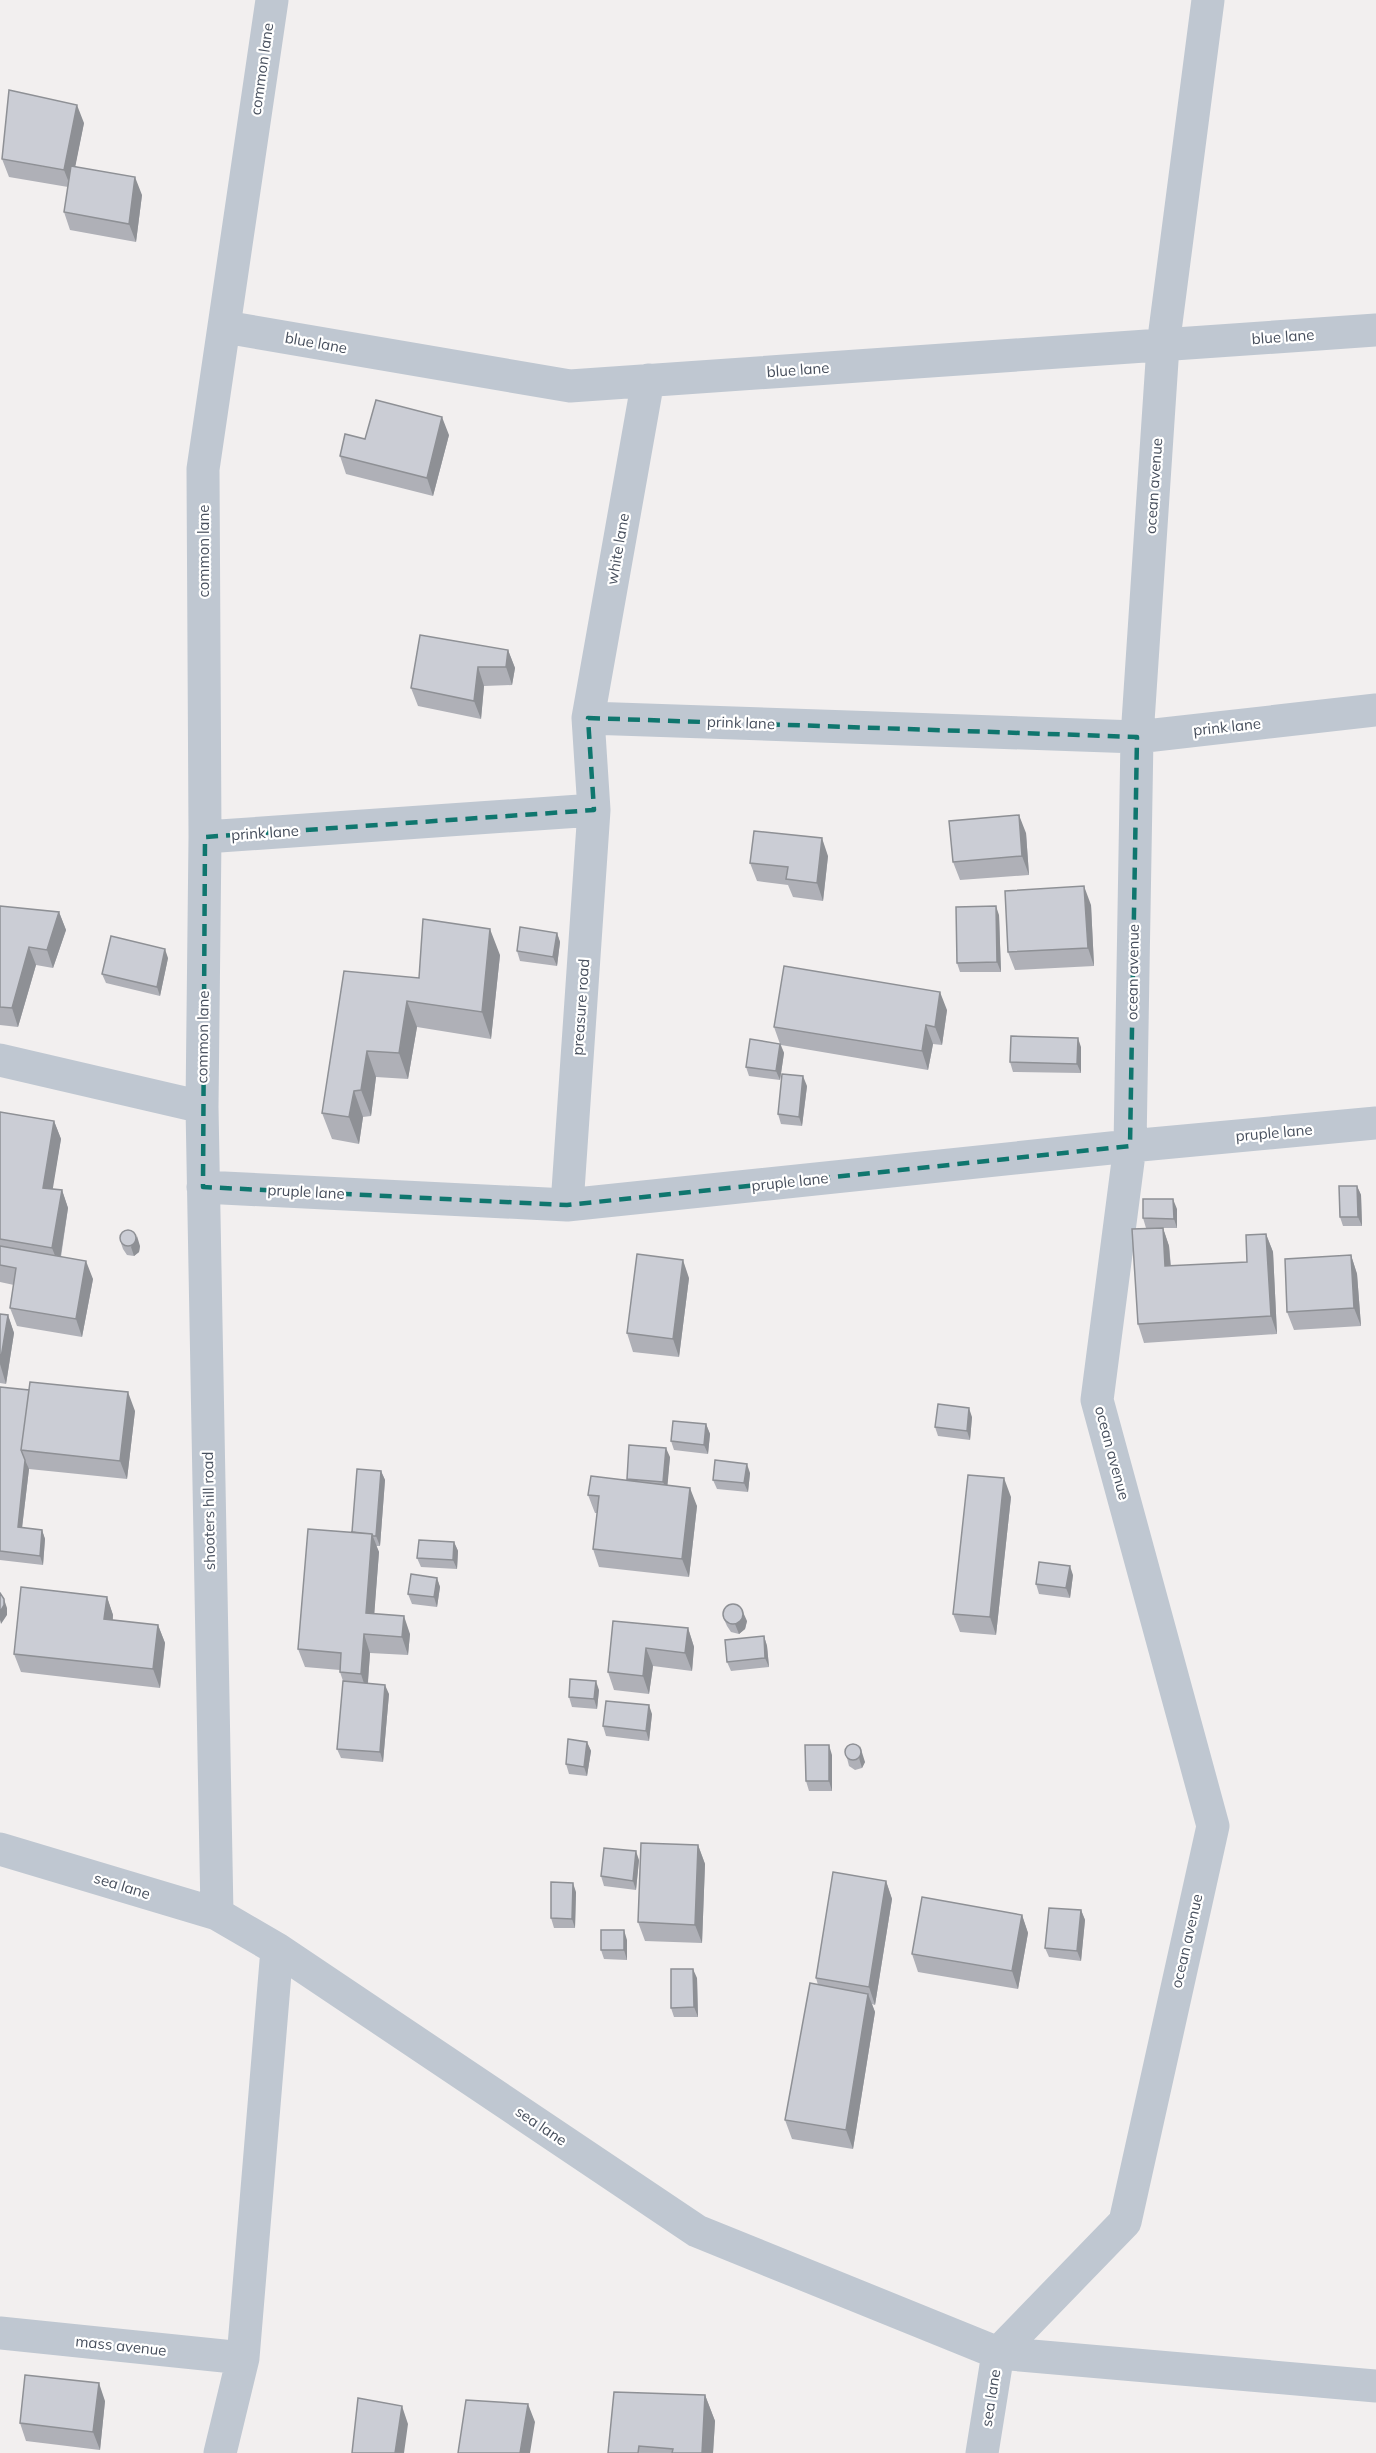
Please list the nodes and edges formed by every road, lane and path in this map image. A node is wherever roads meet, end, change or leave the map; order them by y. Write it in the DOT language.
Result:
graph roads {
  1 [pos="272,0"];
  2 [pos="1208,0"];
  3 [pos="225,327"];
  4 [pos="1376,330"];
  5 [pos="1163,346"];
  6 [pos="648,380"];
  7 [pos="1376,710"];
  8 [pos="588,718"];
  9 [pos="1137,737"];
  10 [pos="594,810"];
  11 [pos="205,837"];
  12 [pos="0,1060"];
  13 [pos="202,1107"];
  14 [pos="1376,1124"];
  15 [pos="1130,1146"];
  16 [pos="203,1187"];
  17 [pos="567,1205"];
  18 [pos="0,1849"];
  19 [pos="217,1914"];
  20 [pos="277,1949"];
  21 [pos="0,2333"];
  22 [pos="998,2353"];
  23 [pos="243,2358"];
  24 [pos="1376,2386"];
  25 [pos="220,2453"];
  26 [pos="982,2453"];
  1 -- 3 [label="street, common lane"];
  2 -- 5 [label="street, ocean avenue"];
  3 -- 6 [label="street, blue lane"];
  3 -- 11 [label="street, common lane"];
  4 -- 5 [label="street, blue lane"];
  5 -- 6 [label="street, blue lane"];
  5 -- 9 [label="street, ocean avenue"];
  6 -- 8 [label="street, white lane"];
  7 -- 9 [label="street, prink lane"];
  8 -- 9 [label="street, prink lane"];
  8 -- 10 [label="street"];
  9 -- 15 [label="street, ocean avenue"];
  10 -- 11 [label="street, prink lane"];
  10 -- 17 [label="street, preasure road"];
  11 -- 13 [label="street, common lane"];
  12 -- 13 [label="street"];
  13 -- 16 [label="street, shooters hill road"];
  14 -- 15 [label="street, pruple lane"];
  15 -- 17 [label="street, pruple lane"];
  15 -- 22 [label="street, ocean avenue"];
  16 -- 17 [label="street, pruple lane"];
  16 -- 19 [label="street, shooters hill road"];
  18 -- 19 [label="street, sea lane"];
  19 -- 20 [label="street, sea lane"];
  20 -- 22 [label="street, sea lane"];
  20 -- 23 [label="street"];
  21 -- 23 [label="street, mass avenue"];
  22 -- 24 [label="street"];
  22 -- 26 [label="street, sea lane"];
  23 -- 25 [label="street"];
}
